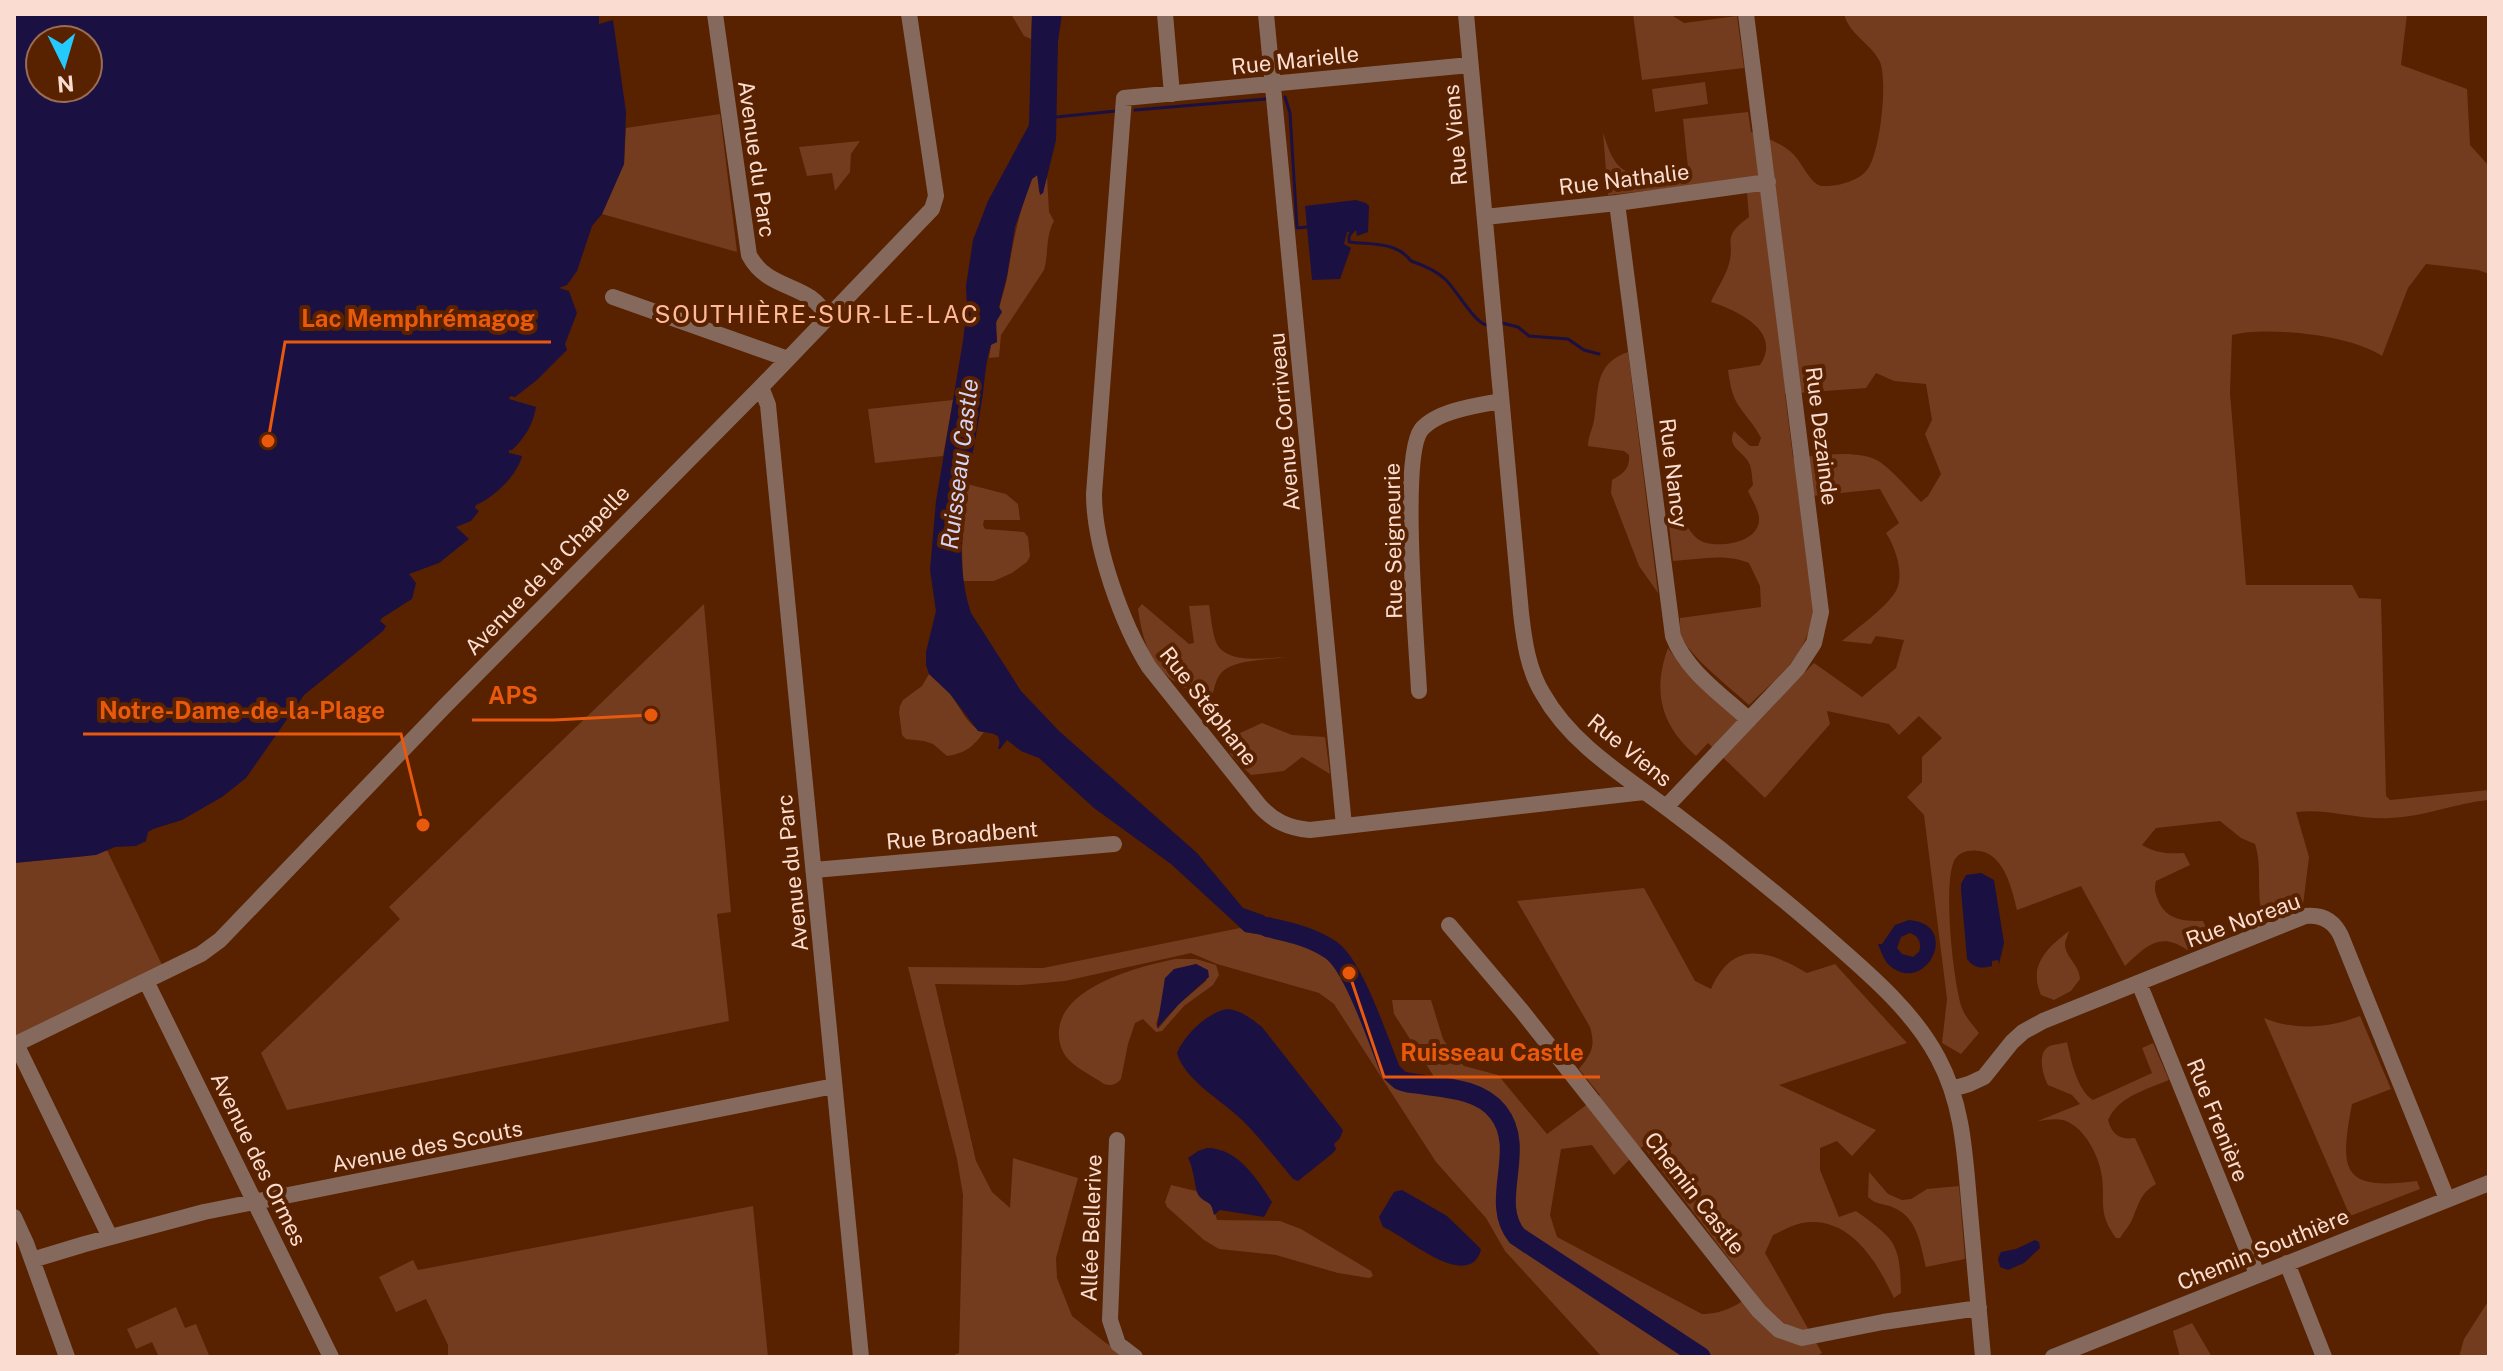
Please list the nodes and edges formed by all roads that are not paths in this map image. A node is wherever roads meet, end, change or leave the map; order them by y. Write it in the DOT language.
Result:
graph roads {
  1 [pos="715,14"];
  2 [pos="909,14"];
  3 [pos="1165,14"];
  4 [pos="1266,14"];
  5 [pos="1466,14"];
  6 [pos="1746,14"];
  7 [pos="1470,65"];
  8 [pos="1274,84"];
  9 [pos="1172,94"];
  10 [pos="1124,98"];
  11 [pos="1768,182"];
  12 [pos="1617,203"];
  13 [pos="1485,217"];
  14 [pos="613,297"];
  15 [pos="827,318"];
  16 [pos="788,359"];
  17 [pos="761,387"];
  18 [pos="1501,401"];
  19 [pos="1419,691"];
  20 [pos="1749,720"];
  21 [pos="1644,792"];
  22 [pos="1666,807"];
  23 [pos="1344,826"];
  24 [pos="1114,844"];
  25 [pos="814,870"];
  26 [pos="1449,925"];
  27 [pos="146,981"];
  28 [pos="2139,983"];
  29 [pos="15,1045"];
  30 [pos="834,1086"];
  31 [pos="1952,1089"];
  32 [pos="1117,1140"];
  33 [pos="2489,1183"];
  34 [pos="2447,1199"];
  35 [pos="256,1202"];
  36 [pos="14,1217"];
  37 [pos="18,1236"];
  38 [pos="110,1237"];
  39 [pos="32,1260"];
  40 [pos="2287,1263"];
  41 [pos="2257,1274"];
  42 [pos="1979,1308"];
  43 [pos="67,1357"];
  44 [pos="331,1357"];
  45 [pos="861,1357"];
  46 [pos="1135,1357"];
  47 [pos="1983,1357"];
  48 [pos="2053,1357"];
  49 [pos="2324,1357"];
  1 -- 15 [label="street, Avenue du Parc"];
  2 -- 15 [label="street, Avenue de la Chapelle"];
  3 -- 9 [label="street"];
  4 -- 8 [label="street, Avenue Corriveau"];
  5 -- 7 [label="street, Rue Viens"];
  6 -- 11 [label="street, Rue Dezainde"];
  7 -- 8 [label="street, Rue Marielle"];
  7 -- 13 [label="street, Rue Viens"];
  8 -- 9 [label="street, Rue Marielle"];
  8 -- 23 [label="street, Avenue Corriveau"];
  9 -- 10 [label="street, Rue Marielle"];
  10 -- 23 [label="street, Rue Stéphane"];
  11 -- 12 [label="street, Rue Nathalie"];
  11 -- 20 [label="street, Rue Dezainde"];
  12 -- 13 [label="street, Rue Nathalie"];
  12 -- 20 [label="street, Rue Nancy"];
  13 -- 18 [label="street, Rue Viens"];
  14 -- 16 [label="street"];
  15 -- 16 [label="street, Avenue de la Chapelle"];
  16 -- 17 [label="street, Avenue de la Chapelle"];
  17 -- 25 [label="street, Avenue du Parc"];
  17 -- 27 [label="street, Avenue de la Chapelle"];
  18 -- 19 [label="street, Rue Seigneurie"];
  18 -- 21 [label="street, Rue Viens"];
  20 -- 22 [label="street, Rue Dezainde"];
  21 -- 22 [label="street, Rue Viens"];
  21 -- 23 [label="street, Rue Stéphane"];
  22 -- 31 [label="street, Rue Viens"];
  24 -- 25 [label="street, Rue Broadbent"];
  25 -- 30 [label="street, Avenue du Parc"];
  26 -- 42 [label="street, Chemin Castle"];
  27 -- 29 [label="street, Avenue de la Chapelle"];
  27 -- 35 [label="street, Avenue des Ormes"];
  28 -- 31 [label="street, Rue Noreau"];
  28 -- 34 [label="street, Rue Noreau"];
  28 -- 41 [label="street, Rue Frenière"];
  29 -- 38 [label="street"];
  30 -- 35 [label="street, Avenue des Scouts"];
  30 -- 45 [label="street, Avenue du Parc"];
  31 -- 42 [label="street, Rue Viens"];
  32 -- 46 [label="street, Allée Bellerive"];
  33 -- 34 [label="street, Chemin Southière"];
  34 -- 40 [label="street, Chemin Southière"];
  35 -- 38 [label="street, Avenue des Scouts"];
  35 -- 44 [label="street, Avenue des Ormes"];
  36 -- 37 [label="street"];
  37 -- 39 [label="street"];
  38 -- 39 [label="street, Avenue des Scouts"];
  39 -- 43 [label="street"];
  40 -- 41 [label="street, Chemin Southière"];
  40 -- 49 [label="street"];
  41 -- 48 [label="street, Chemin Southière"];
  42 -- 47 [label="street, Rue Viens"];
}
